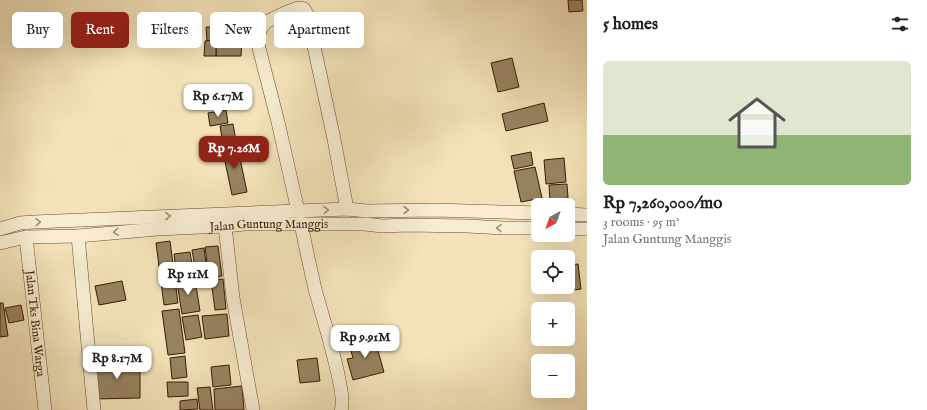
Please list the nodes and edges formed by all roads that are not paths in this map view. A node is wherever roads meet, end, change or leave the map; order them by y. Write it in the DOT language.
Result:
graph roads {
  1 [pos="346,209"];
  2 [pos="531,213"];
  3 [pos="575,214"];
  4 [pos="587,215"];
  5 [pos="299,217"];
  6 [pos="225,226"];
  7 [pos="531,228"];
  8 [pos="0,229"];
  9 [pos="575,229"];
  10 [pos="587,229"];
  11 [pos="78,236"];
  12 [pos="26,237"];
  13 [pos="0,243"];
  14 [pos="45,410"];
  15 [pos="94,410"];
  16 [pos="253,410"];
  17 [pos="341,410"];
  1 -- 2 [label="street, Jalan Guntung Manggis, one-way"];
  5 -- 1 [label="street, Jalan Guntung Manggis, one-way"];
  1 -- 5 [label="street"];
  3 -- 4 [label="street"];
  5 -- 6 [label="street, Jalan Guntung Manggis"];
  7 -- 5 [label="street, Jalan Guntung Manggis, one-way"];
  8 -- 5 [label="street, Jalan Guntung Manggis, one-way"];
  5 -- 17 [label="street"];
  6 -- 11 [label="street, Jalan Guntung Manggis, one-way"];
  6 -- 16 [label="street"];
  9 -- 10 [label="street"];
  11 -- 12 [label="street, Jalan Guntung Manggis"];
  11 -- 15 [label="street"];
  12 -- 13 [label="street, Jalan Guntung Manggis"];
  12 -- 14 [label="street, Jalan Tks Bina Warga"];
}
